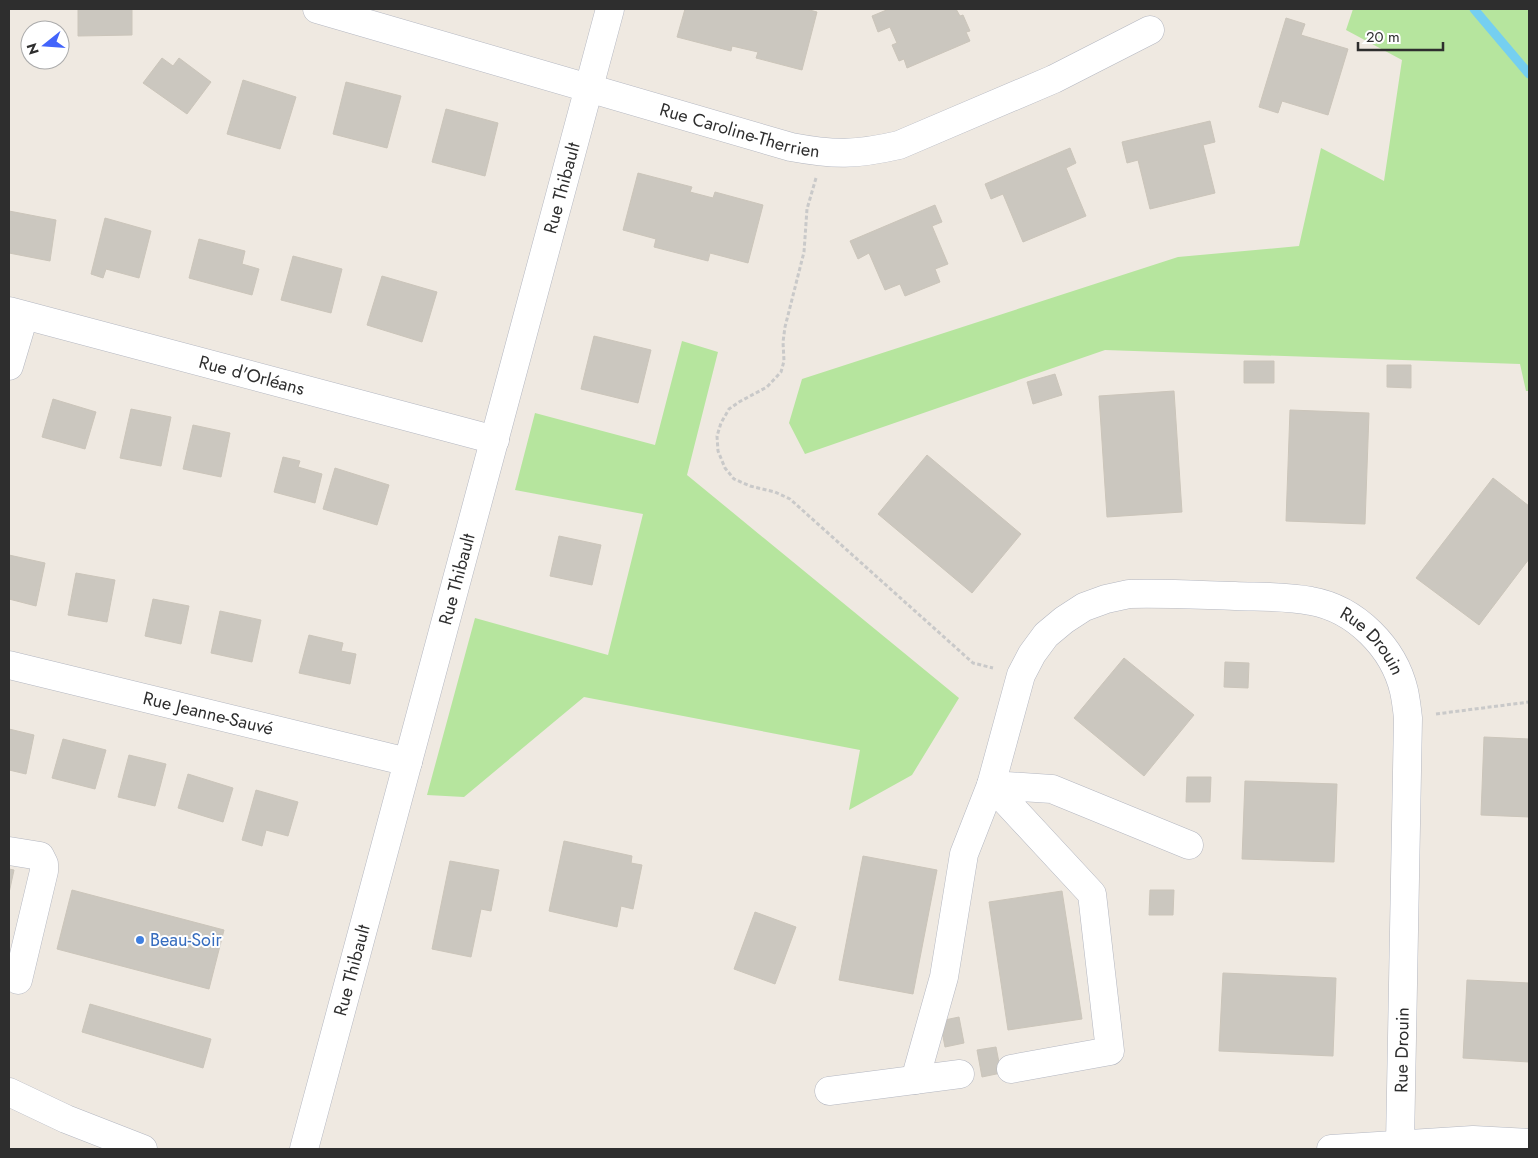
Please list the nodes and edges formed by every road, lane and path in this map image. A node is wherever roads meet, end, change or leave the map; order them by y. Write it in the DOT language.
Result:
graph roads {
  1 [pos="317,9"];
  2 [pos="610,9"];
  3 [pos="1150,30"];
  4 [pos="589,88"];
  5 [pos="823,153"];
  6 [pos="16,313"];
  7 [pos="9,366"];
  8 [pos="495,440"];
  9 [pos="9,665"];
  10 [pos="1021,675"];
  11 [pos="1529,702"];
  12 [pos="1408,718"];
  13 [pos="408,762"];
  14 [pos="991,785"];
  15 [pos="1189,845"];
  16 [pos="9,851"];
  17 [pos="9,972"];
  18 [pos="1011,1069"];
  19 [pos="960,1074"];
  20 [pos="915,1080"];
  21 [pos="829,1091"];
  22 [pos="9,1092"];
  23 [pos="1529,1142"];
  24 [pos="1400,1144"];
  25 [pos="143,1149"];
  26 [pos="304,1149"];
  27 [pos="1330,1149"];
  1 -- 4 [label="street, Rue Caroline-Therrien"];
  2 -- 4 [label="street, Rue Thibault"];
  3 -- 5 [label="street, Rue Caroline-Therrien"];
  4 -- 5 [label="street, Rue Caroline-Therrien"];
  4 -- 8 [label="street, Rue Thibault"];
  5 -- 10 [label="path"];
  6 -- 7 [label="street"];
  6 -- 8 [label="street, Rue d'Orléans"];
  8 -- 13 [label="street, Rue Thibault"];
  9 -- 13 [label="street, Rue Jeanne-Sauvé"];
  10 -- 12 [label="street, Rue Drouin"];
  10 -- 14 [label="street, Rue Drouin"];
  11 -- 12 [label="path"];
  12 -- 24 [label="street, Rue Drouin"];
  13 -- 26 [label="street, Rue Thibault"];
  14 -- 15 [label="street"];
  14 -- 18 [label="street"];
  14 -- 20 [label="street, Rue Drouin"];
  16 -- 17 [label="street"];
  19 -- 20 [label="street"];
  20 -- 21 [label="street"];
  22 -- 25 [label="street"];
  23 -- 24 [label="street"];
  24 -- 27 [label="street"];
}
